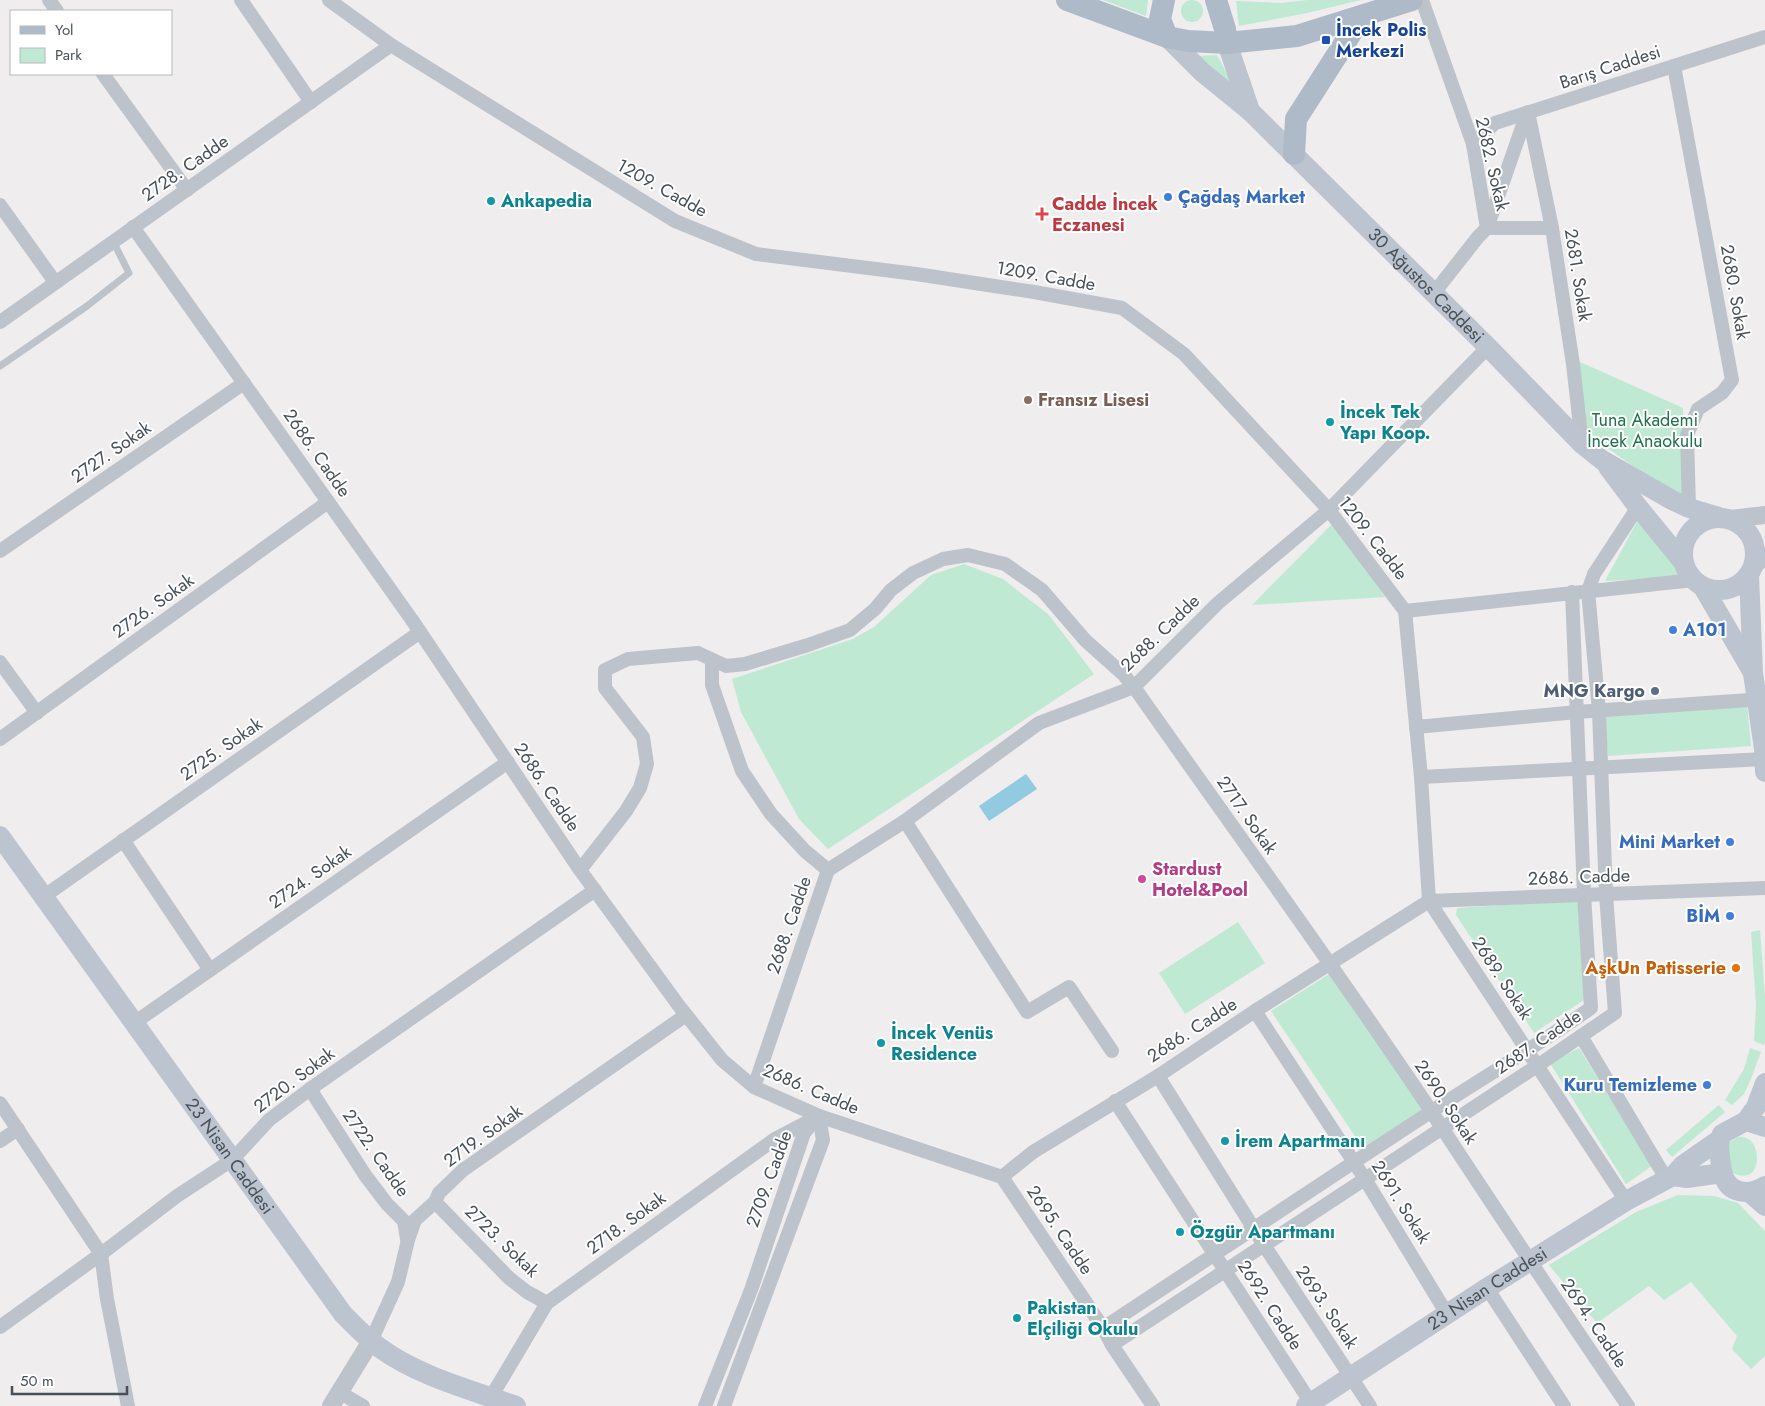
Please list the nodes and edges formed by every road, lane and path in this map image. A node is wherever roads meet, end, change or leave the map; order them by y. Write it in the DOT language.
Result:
graph roads {
  1 [pos="241,0"];
  2 [pos="329,0"];
  3 [pos="1067,0"];
  4 [pos="1164,0"];
  5 [pos="1216,0"];
  6 [pos="1412,0"];
  7 [pos="1422,0"];
  8 [pos="1362,16"];
  9 [pos="1167,37"];
  10 [pos="1765,37"];
  11 [pos="1227,43"];
  12 [pos="391,45"];
  13 [pos="1674,66"];
  14 [pos="104,75"];
  15 [pos="311,102"];
  16 [pos="1250,111"];
  17 [pos="1528,112"];
  18 [pos="1473,144"];
  19 [pos="1294,154"];
  20 [pos="187,190"];
  21 [pos="0,205"];
  22 [pos="133,227"];
  23 [pos="1487,228"];
  24 [pos="1552,228"];
  25 [pos="113,241"];
  26 [pos="54,282"];
  27 [pos="1434,293"];
  28 [pos="0,322"];
  29 [pos="1488,347"];
  30 [pos="0,366"];
  31 [pos="244,383"];
  32 [pos="1582,444"];
  33 [pos="1602,460"];
  34 [pos="328,502"];
  35 [pos="1638,508"];
  36 [pos="1689,508"];
  37 [pos="1329,510"];
  38 [pos="1765,515"];
  39 [pos="1725,518"];
  40 [pos="0,551"];
  41 [pos="1684,563"];
  42 [pos="1756,565"];
  43 [pos="1594,574"];
  44 [pos="1698,584"];
  45 [pos="1588,591"];
  46 [pos="1572,592"];
  47 [pos="1405,611"];
  48 [pos="420,632"];
  49 [pos="712,660"];
  50 [pos="0,662"];
  51 [pos="1754,673"];
  52 [pos="1134,687"];
  53 [pos="1761,699"];
  54 [pos="1599,711"];
  55 [pos="1577,712"];
  56 [pos="37,713"];
  57 [pos="1416,727"];
  58 [pos="0,740"];
  59 [pos="1764,759"];
  60 [pos="508,762"];
  61 [pos="1601,767"];
  62 [pos="1580,768"];
  63 [pos="1765,772"];
  64 [pos="1421,777"];
  65 [pos="905,821"];
  66 [pos="0,836"];
  67 [pos="123,840"];
  68 [pos="580,870"];
  69 [pos="828,870"];
  70 [pos="1765,888"];
  71 [pos="596,890"];
  72 [pos="1584,894"];
  73 [pos="1606,895"];
  74 [pos="43,896"];
  75 [pos="1430,901"];
  76 [pos="1329,964"];
  77 [pos="210,970"];
  78 [pos="1255,1011"];
  79 [pos="686,1015"];
  80 [pos="134,1024"];
  81 [pos="1581,1036"];
  82 [pos="1112,1051"];
  83 [pos="1527,1052"];
  84 [pos="1537,1066"];
  85 [pos="1158,1076"];
  86 [pos="1765,1083"];
  87 [pos="754,1087"];
  88 [pos="310,1089"];
  89 [pos="1115,1101"];
  90 [pos="0,1103"];
  91 [pos="1431,1112"];
  92 [pos="819,1116"];
  93 [pos="1756,1124"];
  94 [pos="1442,1128"];
  95 [pos="18,1129"];
  96 [pos="1719,1140"];
  97 [pos="0,1141"];
  98 [pos="232,1160"];
  99 [pos="1354,1162"];
  100 [pos="1722,1173"];
  101 [pos="1002,1177"];
  102 [pos="1670,1178"];
  103 [pos="1366,1179"];
  104 [pos="1757,1189"];
  105 [pos="1626,1201"];
  106 [pos="435,1202"];
  107 [pos="1765,1206"];
  108 [pos="1254,1227"];
  109 [pos="408,1240"];
  110 [pos="1264,1245"];
  111 [pos="101,1254"];
  112 [pos="1214,1254"];
  113 [pos="1529,1262"];
  114 [pos="1225,1270"];
  115 [pos="1487,1288"];
  116 [pos="547,1303"];
  117 [pos="1447,1314"];
  118 [pos="0,1328"];
  119 [pos="1103,1328"];
  120 [pos="371,1341"];
  121 [pos="1112,1344"];
  122 [pos="1352,1377"];
  123 [pos="491,1397"];
  124 [pos="335,1399"];
  125 [pos="1308,1405"];
  126 [pos="128,1406"];
  127 [pos="364,1406"];
  128 [pos="516,1406"];
  129 [pos="705,1406"];
  130 [pos="724,1406"];
  131 [pos="1153,1406"];
  132 [pos="1370,1406"];
  133 [pos="1564,1406"];
  134 [pos="1628,1406"];
  1 -- 15 [label="street"];
  2 -- 12 [label="street, 1209. Cadde"];
  3 -- 9 [label="main road"];
  4 -- 9 [label="main road"];
  5 -- 11 [label="main road"];
  6 -- 8 [label="main road"];
  7 -- 18 [label="street, 2682. Sokak"];
  8 -- 11 [label="main road"];
  8 -- 19 [label="main road"];
  9 -- 11 [label="main road"];
  9 -- 16 [label="main road, 30 Ağustos Caddesi"];
  10 -- 13 [label="street, Barış Caddesi"];
  11 -- 16 [label="main road, 30 Ağustos Caddesi"];
  12 -- 15 [label="street, 2728. Cadde"];
  12 -- 37 [label="street, 1209. Cadde"];
  13 -- 17 [label="street, Barış Caddesi"];
  13 -- 36 [label="street, 2680. Sokak"];
  14 -- 20 [label="street"];
  15 -- 20 [label="street, 2728. Cadde"];
  16 -- 19 [label="main road, 30 Ağustos Caddesi"];
  17 -- 18 [label="street, Barış Caddesi"];
  17 -- 23 [label="street"];
  17 -- 24 [label="street, 2681. Sokak"];
  18 -- 23 [label="street, 2682. Sokak"];
  19 -- 27 [label="main road, 30 Ağustos Caddesi"];
  20 -- 22 [label="street, 2728. Cadde"];
  21 -- 26 [label="street"];
  22 -- 25 [label="street, 2728. Cadde"];
  22 -- 31 [label="street, 2686. Cadde"];
  23 -- 24 [label="street"];
  23 -- 27 [label="street, 2682. Sokak"];
  24 -- 32 [label="street, 2681. Sokak"];
  25 -- 26 [label="street, 2728. Cadde"];
  25 -- 30 [label="lane"];
  26 -- 28 [label="street, 2728. Cadde"];
  27 -- 29 [label="main road, 30 Ağustos Caddesi"];
  29 -- 32 [label="main road, 30 Ağustos Caddesi"];
  29 -- 37 [label="street, 2688. Cadde"];
  31 -- 34 [label="street, 2686. Cadde"];
  31 -- 40 [label="street, 2727. Sokak"];
  32 -- 33 [label="main road, 30 Ağustos Caddesi"];
  33 -- 35 [label="main road"];
  33 -- 36 [label="main road"];
  34 -- 48 [label="street, 2686. Cadde"];
  34 -- 56 [label="street, 2726. Sokak"];
  35 -- 41 [label="main road"];
  35 -- 43 [label="street, 2687. Cadde"];
  36 -- 39 [label="main road"];
  37 -- 47 [label="street, 1209. Cadde"];
  37 -- 52 [label="street, 2688. Cadde"];
  38 -- 39 [label="street"];
  39 -- 41 [label="main road"];
  39 -- 42 [label="main road"];
  41 -- 44 [label="main road"];
  42 -- 44 [label="main road"];
  42 -- 51 [label="main road"];
  43 -- 45 [label="street, 2687. Cadde"];
  43 -- 46 [label="street, 2687. Cadde"];
  44 -- 45 [label="street"];
  44 -- 51 [label="main road"];
  45 -- 46 [label="street"];
  45 -- 54 [label="street, 2687. Cadde"];
  46 -- 47 [label="street"];
  46 -- 55 [label="street, 2687. Cadde"];
  47 -- 57 [label="street"];
  48 -- 60 [label="street, 2686. Cadde"];
  48 -- 67 [label="street, 2725. Sokak"];
  49 -- 52 [label="street, 2717. Sokak"];
  49 -- 68 [label="street, 2717. Sokak"];
  49 -- 69 [label="street"];
  50 -- 56 [label="street"];
  51 -- 53 [label="main road"];
  52 -- 65 [label="street, 2688. Cadde"];
  52 -- 76 [label="street, 2717. Sokak"];
  53 -- 54 [label="street"];
  53 -- 59 [label="main road"];
  54 -- 55 [label="street"];
  54 -- 61 [label="street, 2687. Cadde"];
  55 -- 57 [label="street"];
  55 -- 62 [label="street, 2687. Cadde"];
  56 -- 58 [label="street, 2726. Sokak"];
  57 -- 64 [label="street"];
  59 -- 61 [label="street"];
  59 -- 63 [label="main road"];
  60 -- 68 [label="street, 2686. Cadde"];
  60 -- 77 [label="street, 2724. Sokak"];
  61 -- 62 [label="street"];
  61 -- 73 [label="street, 2687. Cadde"];
  62 -- 64 [label="street"];
  62 -- 72 [label="street, 2687. Cadde"];
  64 -- 75 [label="street"];
  65 -- 69 [label="street, 2688. Cadde"];
  65 -- 82 [label="street"];
  66 -- 74 [label="main road, 23 Nisan Caddesi"];
  67 -- 74 [label="street, 2725. Sokak"];
  67 -- 77 [label="street"];
  68 -- 71 [label="street, 2686. Cadde"];
  69 -- 87 [label="street, 2688. Cadde"];
  70 -- 73 [label="street, 2686. Cadde"];
  71 -- 79 [label="street, 2686. Cadde"];
  71 -- 88 [label="street, 2720. Sokak"];
  72 -- 73 [label="street, 2686. Cadde"];
  72 -- 75 [label="street, 2686. Cadde"];
  72 -- 83 [label="street, 2687. Cadde"];
  73 -- 81 [label="street, 2687. Cadde"];
  74 -- 80 [label="main road, 23 Nisan Caddesi"];
  75 -- 76 [label="street, 2686. Cadde"];
  75 -- 83 [label="street, 2689. Sokak"];
  76 -- 78 [label="street, 2686. Cadde"];
  76 -- 91 [label="street, 2690. Sokak"];
  77 -- 80 [label="street, 2724. Sokak"];
  78 -- 85 [label="street, 2686. Cadde"];
  78 -- 99 [label="street, 2691. Sokak"];
  79 -- 87 [label="street, 2686. Cadde"];
  79 -- 106 [label="street, 2719. Sokak"];
  80 -- 98 [label="main road, 23 Nisan Caddesi"];
  81 -- 84 [label="street, 2687. Cadde"];
  81 -- 102 [label="street"];
  83 -- 84 [label="street, 2689. Sokak"];
  83 -- 91 [label="street, 2687. Cadde"];
  84 -- 94 [label="street, 2687. Cadde"];
  84 -- 105 [label="street, 2689. Sokak"];
  85 -- 89 [label="street, 2686. Cadde"];
  85 -- 108 [label="street, 2693. Sokak"];
  86 -- 93 [label="main road"];
  87 -- 92 [label="street, 2686. Cadde"];
  88 -- 98 [label="street, 2720. Sokak"];
  88 -- 109 [label="street, 2722. Cadde"];
  89 -- 101 [label="street, 2686. Cadde"];
  89 -- 112 [label="street, 2692. Cadde"];
  90 -- 95 [label="street"];
  91 -- 94 [label="street, 2690. Sokak"];
  91 -- 99 [label="street, 2687. Cadde"];
  92 -- 101 [label="street, 2686. Cadde"];
  92 -- 116 [label="street, 2718. Sokak"];
  92 -- 129 [label="street, 2709. Cadde"];
  92 -- 130 [label="street, 2709. Cadde"];
  93 -- 96 [label="main road, 23 Nisan Caddesi"];
  94 -- 103 [label="street, 2687. Cadde"];
  94 -- 113 [label="street, 2690. Sokak"];
  95 -- 97 [label="street"];
  95 -- 111 [label="street"];
  96 -- 100 [label="main road"];
  96 -- 102 [label="main road, 23 Nisan Caddesi"];
  98 -- 111 [label="street, 2720. Sokak"];
  98 -- 120 [label="main road, 23 Nisan Caddesi"];
  99 -- 103 [label="street, 2691. Sokak"];
  99 -- 108 [label="street, 2687. Cadde"];
  100 -- 102 [label="main road, 23 Nisan Caddesi"];
  100 -- 104 [label="main road"];
  101 -- 119 [label="street, 2695. Cadde"];
  102 -- 105 [label="main road, 23 Nisan Caddesi"];
  103 -- 110 [label="street, 2687. Cadde"];
  103 -- 117 [label="street, 2691. Sokak"];
  104 -- 107 [label="main road"];
  105 -- 113 [label="main road, 23 Nisan Caddesi"];
  106 -- 109 [label="street, 2719. Sokak"];
  106 -- 116 [label="street, 2723. Sokak"];
  108 -- 110 [label="street, 2693. Sokak"];
  108 -- 112 [label="street, 2687. Cadde"];
  109 -- 120 [label="street, 2719. Sokak"];
  110 -- 114 [label="street, 2687. Cadde"];
  110 -- 122 [label="street, 2693. Sokak"];
  111 -- 118 [label="street, 2720. Sokak"];
  111 -- 126 [label="street"];
  112 -- 114 [label="street, 2692. Cadde"];
  112 -- 119 [label="street, 2687. Cadde"];
  113 -- 115 [label="main road, 23 Nisan Caddesi"];
  113 -- 134 [label="street, 2694. Cadde"];
  114 -- 121 [label="street, 2687. Cadde"];
  114 -- 125 [label="street, 2692. Cadde"];
  115 -- 117 [label="main road, 23 Nisan Caddesi"];
  115 -- 133 [label="street"];
  116 -- 123 [label="street, 2718. Sokak"];
  117 -- 122 [label="main road, 23 Nisan Caddesi"];
  119 -- 121 [label="street, 2695. Cadde"];
  120 -- 123 [label="main road, 23 Nisan Caddesi"];
  120 -- 124 [label="street"];
  121 -- 131 [label="street, 2695. Cadde"];
  122 -- 125 [label="main road, 23 Nisan Caddesi"];
  122 -- 132 [label="street, 2693. Sokak"];
  123 -- 128 [label="main road, 23 Nisan Caddesi"];
  124 -- 127 [label="street"];
}
